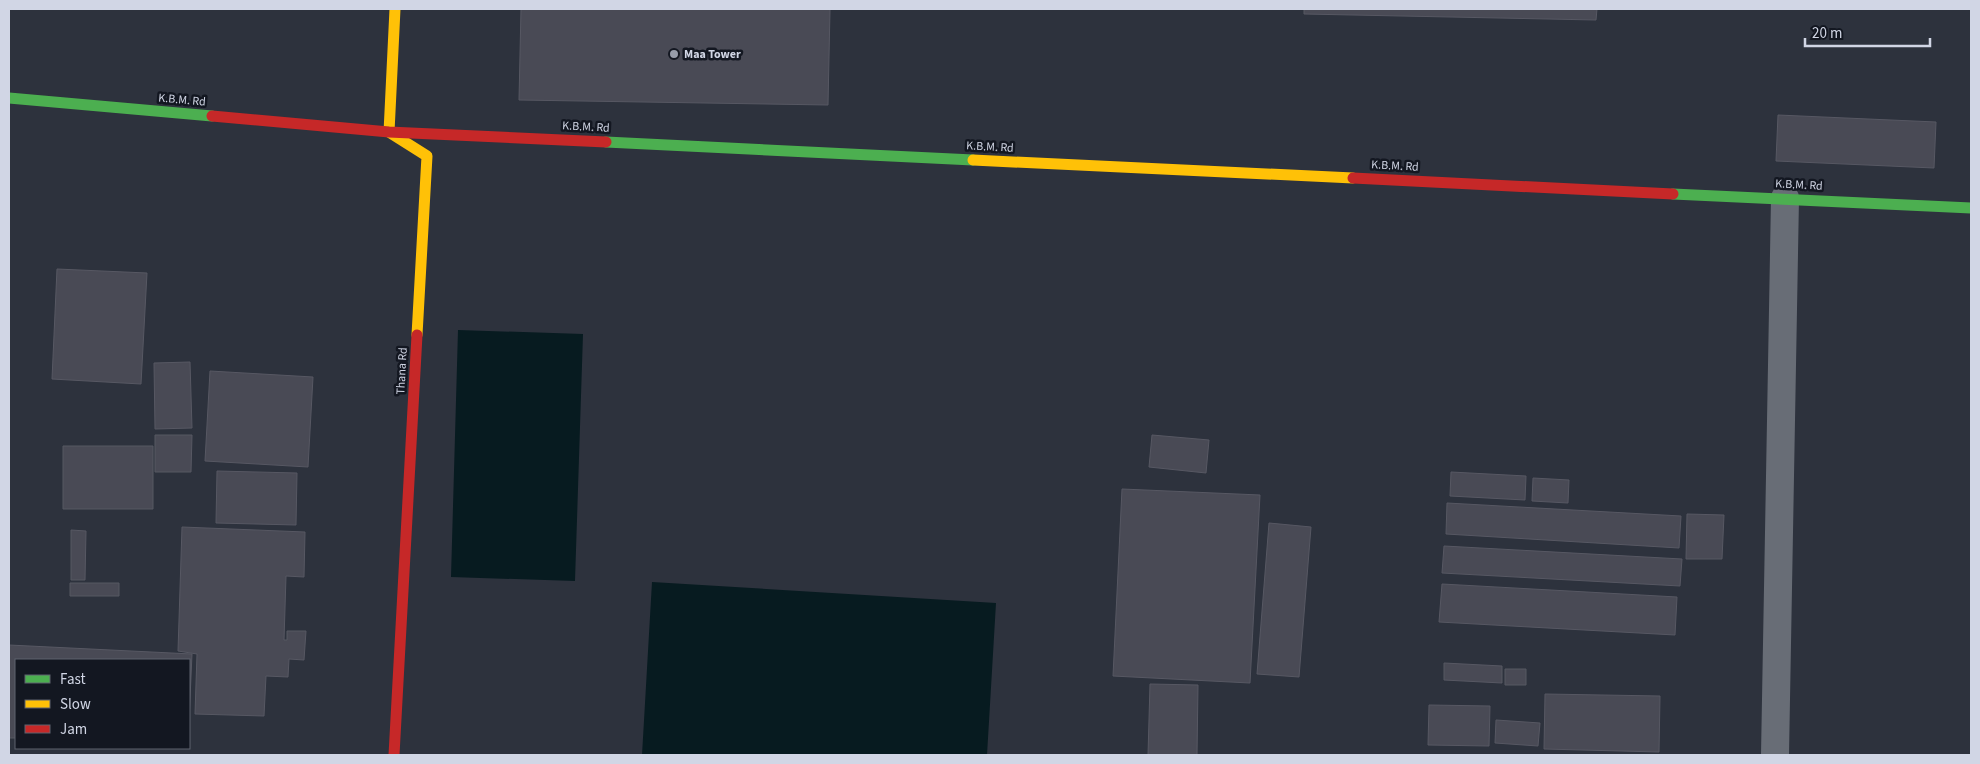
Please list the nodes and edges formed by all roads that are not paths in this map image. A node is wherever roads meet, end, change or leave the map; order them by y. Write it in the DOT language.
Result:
graph roads {
  1 [pos="395,9"];
  2 [pos="9,98"];
  3 [pos="389,132"];
  4 [pos="1785,198"];
  5 [pos="1971,208"];
  6 [pos="394,755"];
  7 [pos="1775,755"];
  1 -- 3 [label="street"];
  2 -- 3 [label="street, K.B.M. Rd"];
  3 -- 4 [label="street, K.B.M. Rd"];
  3 -- 6 [label="street, Thana Rd"];
  4 -- 5 [label="street, K.B.M. Rd"];
  4 -- 7 [label="street"];
}
